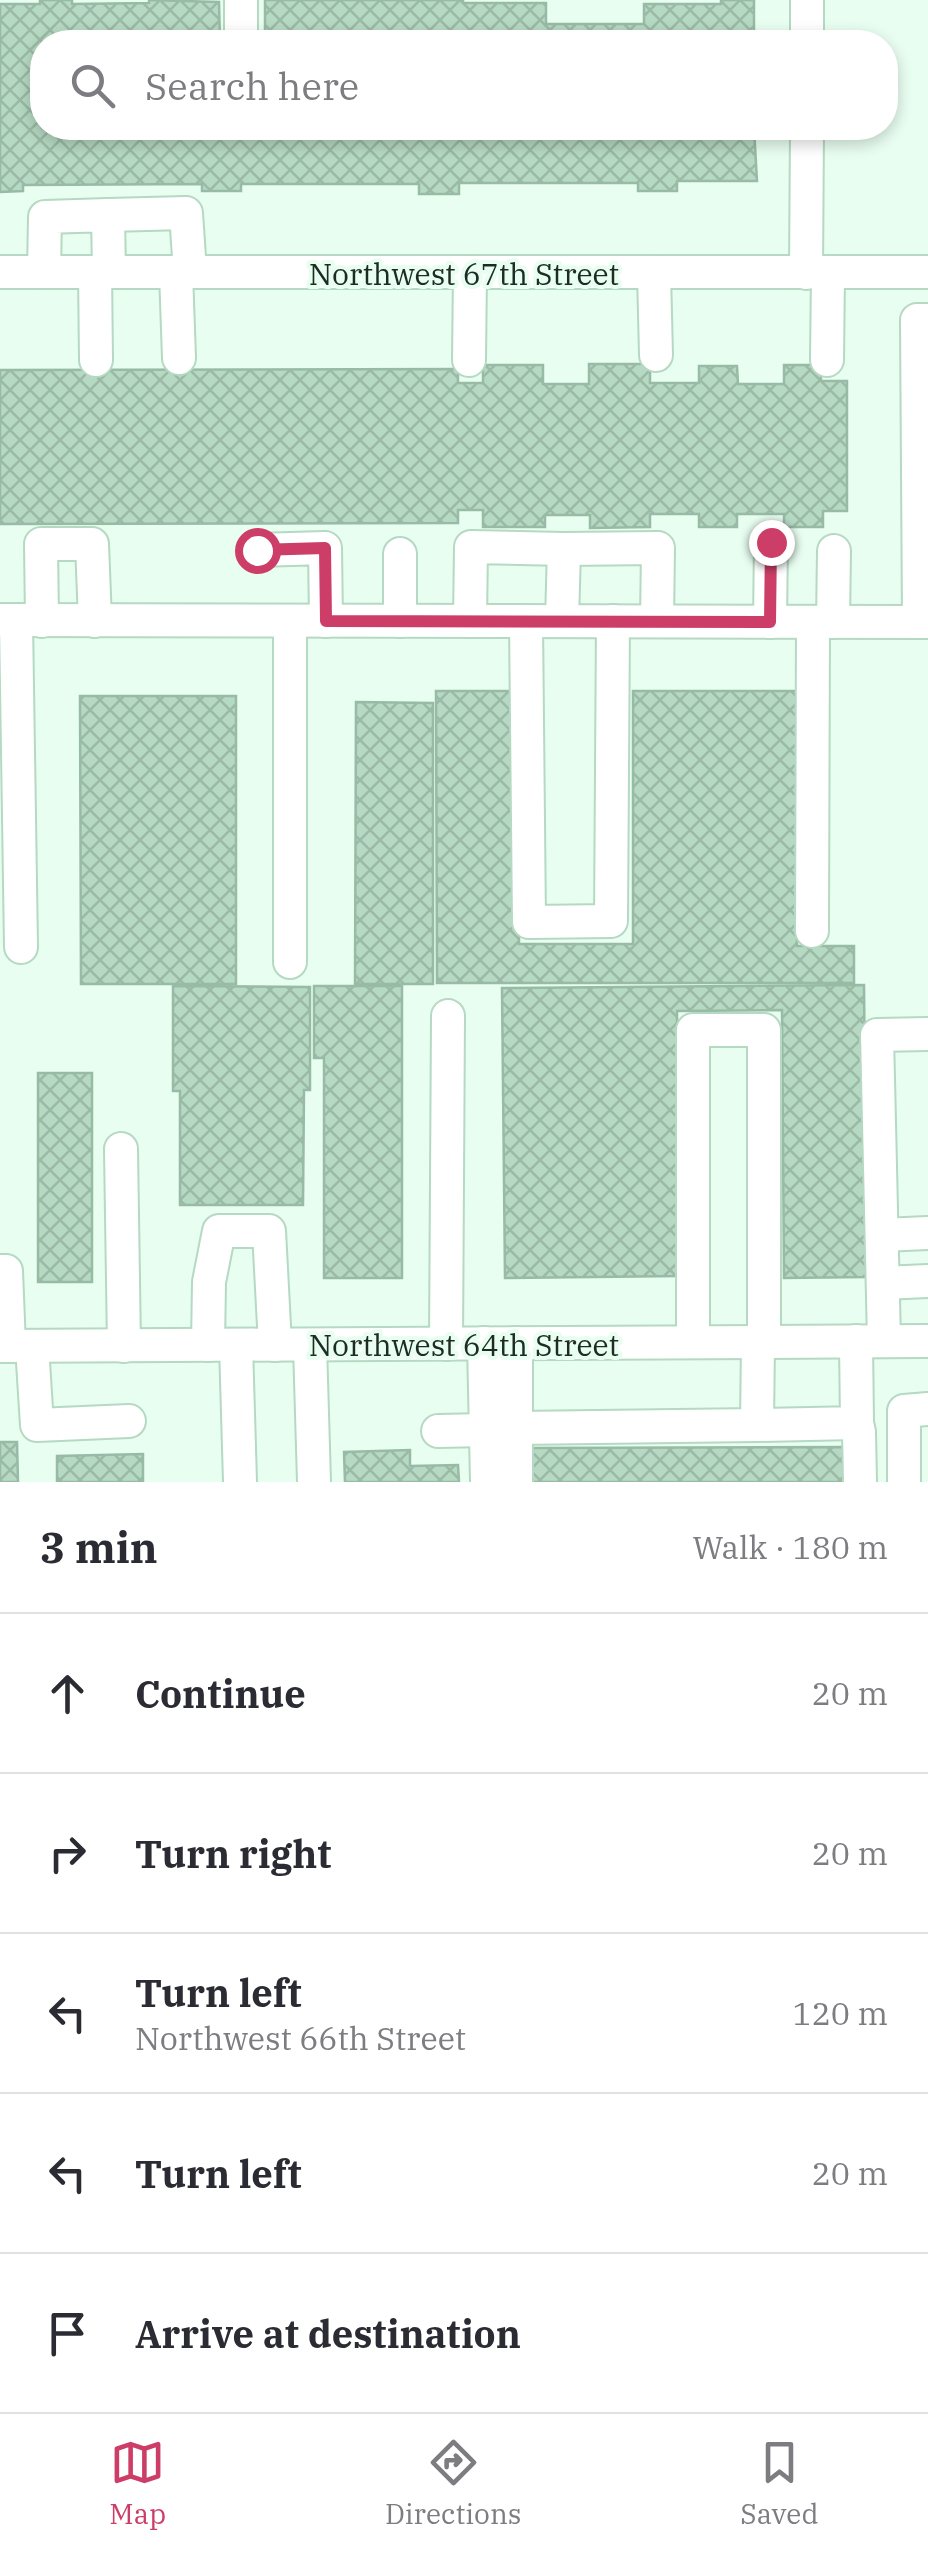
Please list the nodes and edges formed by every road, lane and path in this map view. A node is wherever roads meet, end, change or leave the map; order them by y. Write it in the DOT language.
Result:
graph roads {
  1 [pos="240,0"];
  2 [pos="807,0"];
  3 [pos="240,30"];
  4 [pos="807,30"];
  5 [pos="807,140"];
  6 [pos="108,215"];
  7 [pos="0,272"];
  8 [pos="44,272"];
  9 [pos="101,272"];
  10 [pos="183,272"];
  11 [pos="928,272"];
  12 [pos="470,273"];
  13 [pos="654,273"];
  14 [pos="817,273"];
  15 [pos="928,320"];
  16 [pos="656,356"];
  17 [pos="179,358"];
  18 [pos="96,360"];
  19 [pos="469,360"];
  20 [pos="826,360"];
  21 [pos="771,542"];
  22 [pos="564,549"];
  23 [pos="257,550"];
  24 [pos="834,552"];
  25 [pos="400,554"];
  26 [pos="19,621"];
  27 [pos="94,621"];
  28 [pos="290,621"];
  29 [pos="326,621"];
  30 [pos="400,621"];
  31 [pos="470,621"];
  32 [pos="526,622"];
  33 [pos="562,622"];
  34 [pos="613,622"];
  35 [pos="657,622"];
  36 [pos="770,622"];
  37 [pos="823,622"];
  38 [pos="924,622"];
  39 [pos="812,930"];
  40 [pos="21,947"];
  41 [pos="290,962"];
  42 [pos="448,1016"];
  43 [pos="928,1034"];
  44 [pos="122,1149"];
  45 [pos="928,1233"];
  46 [pos="882,1235"];
  47 [pos="0,1272"];
  48 [pos="928,1281"];
  49 [pos="883,1283"];
  50 [pos="870,1341"];
  51 [pos="928,1341"];
  52 [pos="693,1342"];
  53 [pos="761,1342"];
  54 [pos="500,1343"];
  55 [pos="275,1344"];
  56 [pos="310,1344"];
  57 [pos="446,1344"];
  58 [pos="222,1345"];
  59 [pos="14,1346"];
  60 [pos="124,1346"];
  61 [pos="928,1409"];
  62 [pos="129,1421"];
  63 [pos="857,1423"];
  64 [pos="757,1425"];
  65 [pos="501,1429"];
  66 [pos="438,1431"];
  67 [pos="240,1482"];
  68 [pos="314,1482"];
  69 [pos="487,1482"];
  70 [pos="516,1482"];
  71 [pos="860,1482"];
  72 [pos="904,1482"];
  1 -- 3 [label="street"];
  2 -- 4 [label="street"];
  5 -- 14 [label="street"];
  6 -- 8 [label="street"];
  6 -- 9 [label="street"];
  6 -- 10 [label="street"];
  7 -- 8 [label="street, Northwest 67th Street"];
  8 -- 9 [label="street, Northwest 67th Street"];
  9 -- 10 [label="street, Northwest 67th Street"];
  9 -- 18 [label="street"];
  10 -- 12 [label="street, Northwest 67th Street"];
  10 -- 17 [label="street"];
  11 -- 14 [label="street, Northwest 67th Street"];
  12 -- 13 [label="street, Northwest 67th Street"];
  12 -- 19 [label="street"];
  13 -- 14 [label="street, Northwest 67th Street"];
  13 -- 16 [label="street"];
  14 -- 20 [label="street"];
  15 -- 38 [label="street"];
  21 -- 36 [label="street"];
  22 -- 31 [label="street"];
  22 -- 33 [label="street"];
  22 -- 35 [label="street"];
  23 -- 29 [label="street"];
  24 -- 37 [label="street"];
  25 -- 30 [label="street"];
  26 -- 27 [label="street"];
  26 -- 27 [label="street"];
  26 -- 40 [label="street"];
  27 -- 28 [label="street"];
  28 -- 29 [label="street"];
  28 -- 41 [label="street"];
  29 -- 30 [label="street"];
  30 -- 31 [label="street"];
  31 -- 32 [label="street"];
  32 -- 33 [label="street"];
  32 -- 34 [label="street"];
  33 -- 34 [label="street"];
  34 -- 35 [label="street"];
  35 -- 36 [label="street"];
  36 -- 37 [label="street"];
  37 -- 38 [label="street"];
  37 -- 39 [label="street"];
  42 -- 57 [label="street"];
  43 -- 46 [label="street"];
  44 -- 60 [label="street"];
  45 -- 46 [label="street"];
  46 -- 49 [label="street"];
  47 -- 59 [label="street"];
  48 -- 49 [label="street"];
  49 -- 50 [label="street"];
  50 -- 51 [label="street, Northwest 64th Street"];
  50 -- 53 [label="street, Northwest 64th Street"];
  50 -- 63 [label="street"];
  52 -- 53 [label="street, Northwest 64th Street"];
  52 -- 53 [label="street"];
  52 -- 54 [label="street, Northwest 64th Street"];
  53 -- 64 [label="street"];
  54 -- 57 [label="street, Northwest 64th Street"];
  54 -- 65 [label="street"];
  55 -- 56 [label="street, Northwest 64th Street"];
  55 -- 58 [label="street, Northwest 64th Street"];
  55 -- 58 [label="street"];
  56 -- 57 [label="street, Northwest 64th Street"];
  56 -- 68 [label="street"];
  58 -- 60 [label="street, Northwest 64th Street"];
  58 -- 67 [label="street"];
  59 -- 60 [label="street, Northwest 64th Street"];
  59 -- 62 [label="street"];
  61 -- 72 [label="street"];
  63 -- 64 [label="street"];
  63 -- 71 [label="street"];
  64 -- 65 [label="street"];
  65 -- 66 [label="street"];
  65 -- 69 [label="street"];
  65 -- 70 [label="street"];
}
